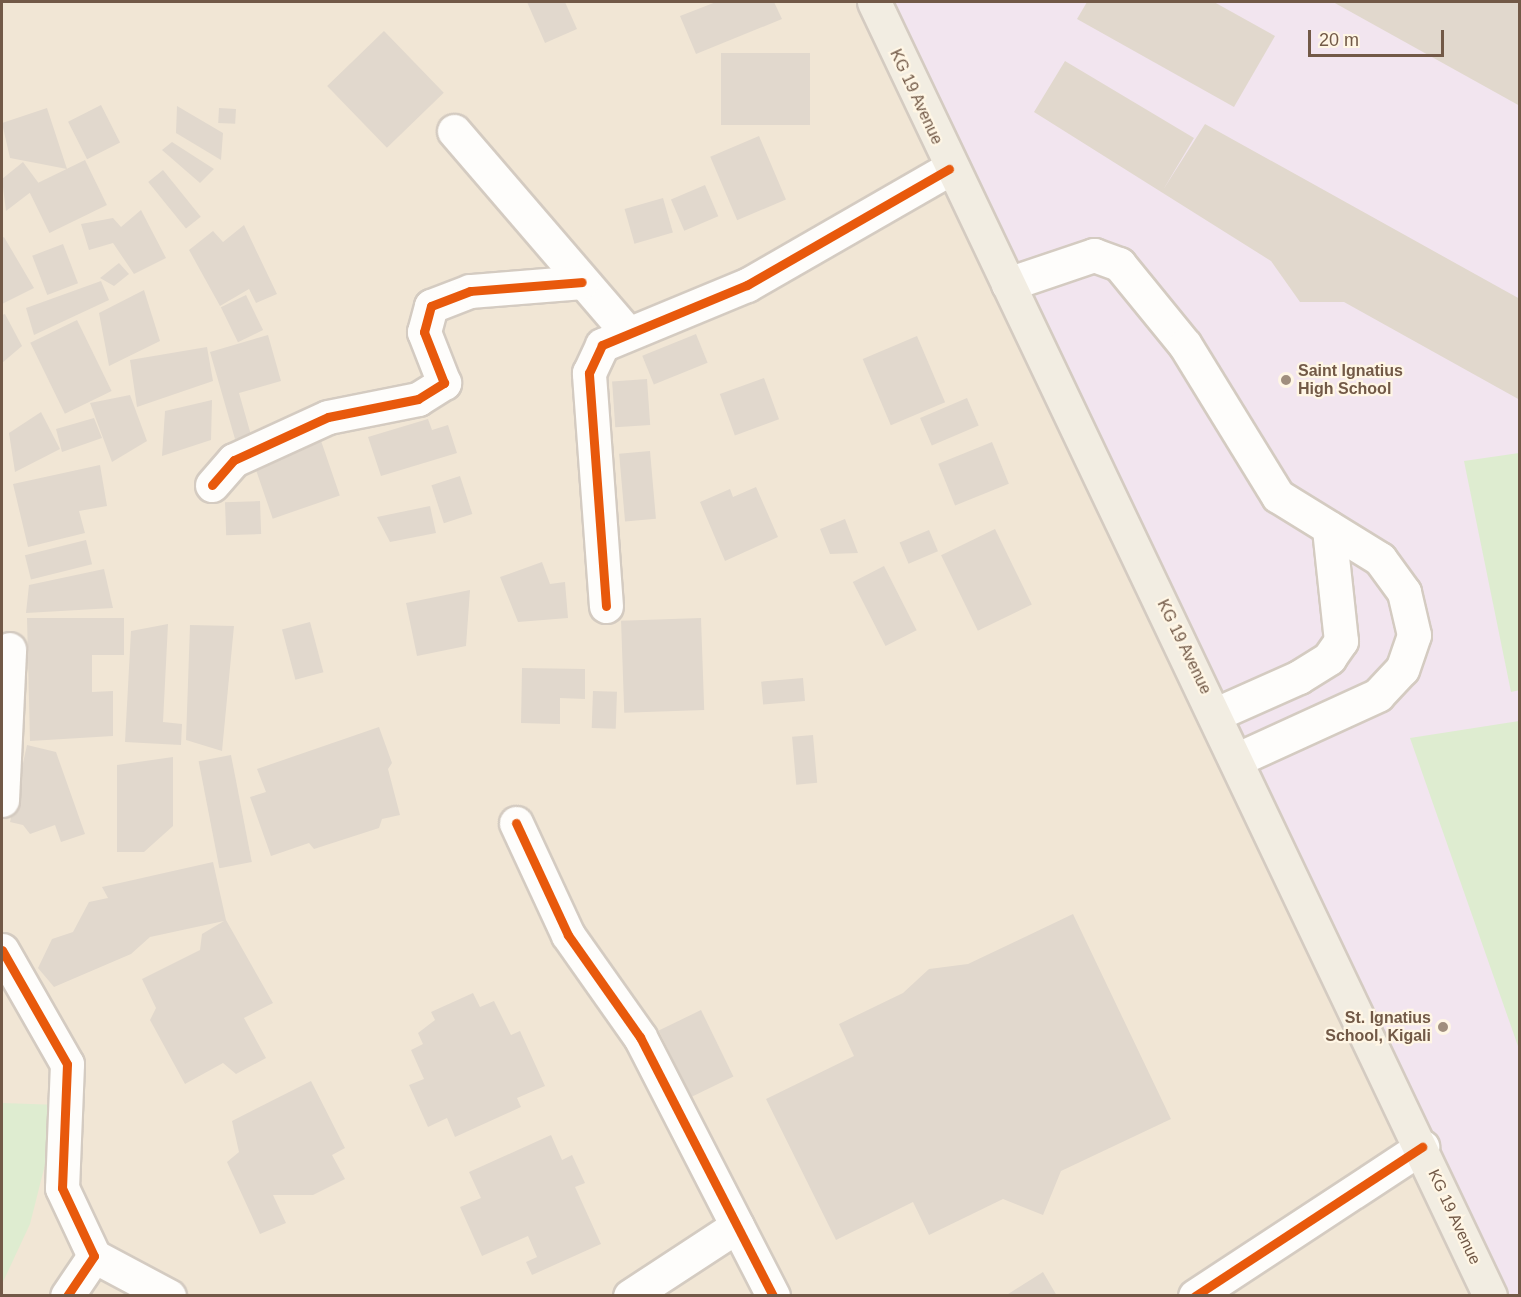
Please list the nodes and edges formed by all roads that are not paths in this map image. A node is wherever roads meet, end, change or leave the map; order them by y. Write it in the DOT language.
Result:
graph roads {
  1 [pos="874,2"];
  2 [pos="454,131"];
  3 [pos="949,169"];
  4 [pos="582,282"];
  5 [pos="1008,284"];
  6 [pos="626,331"];
  7 [pos="212,485"];
  8 [pos="1329,528"];
  9 [pos="606,606"];
  10 [pos="9,649"];
  11 [pos="1216,714"];
  12 [pos="1238,759"];
  13 [pos="2,800"];
  14 [pos="516,823"];
  15 [pos="2,950"];
  16 [pos="1422,1147"];
  17 [pos="737,1226"];
  18 [pos="94,1256"];
  19 [pos="67,1296"];
  20 [pos="169,1296"];
  21 [pos="630,1296"];
  22 [pos="773,1296"];
  23 [pos="1195,1296"];
  24 [pos="1490,1296"];
  1 -- 3 [label="main road, KG 19 Avenue"];
  2 -- 4 [label="street"];
  3 -- 5 [label="main road, KG 19 Avenue"];
  3 -- 6 [label="street"];
  4 -- 6 [label="street"];
  4 -- 7 [label="street"];
  5 -- 8 [label="street"];
  5 -- 11 [label="main road, KG 19 Avenue"];
  6 -- 9 [label="street"];
  8 -- 11 [label="street"];
  8 -- 12 [label="street"];
  10 -- 13 [label="street"];
  11 -- 12 [label="main road, KG 19 Avenue"];
  12 -- 16 [label="main road, KG 19 Avenue"];
  14 -- 17 [label="street"];
  15 -- 18 [label="street"];
  16 -- 23 [label="street"];
  16 -- 24 [label="main road, KG 19 Avenue"];
  17 -- 21 [label="street"];
  17 -- 22 [label="street"];
  18 -- 19 [label="street"];
  18 -- 20 [label="street"];
}
